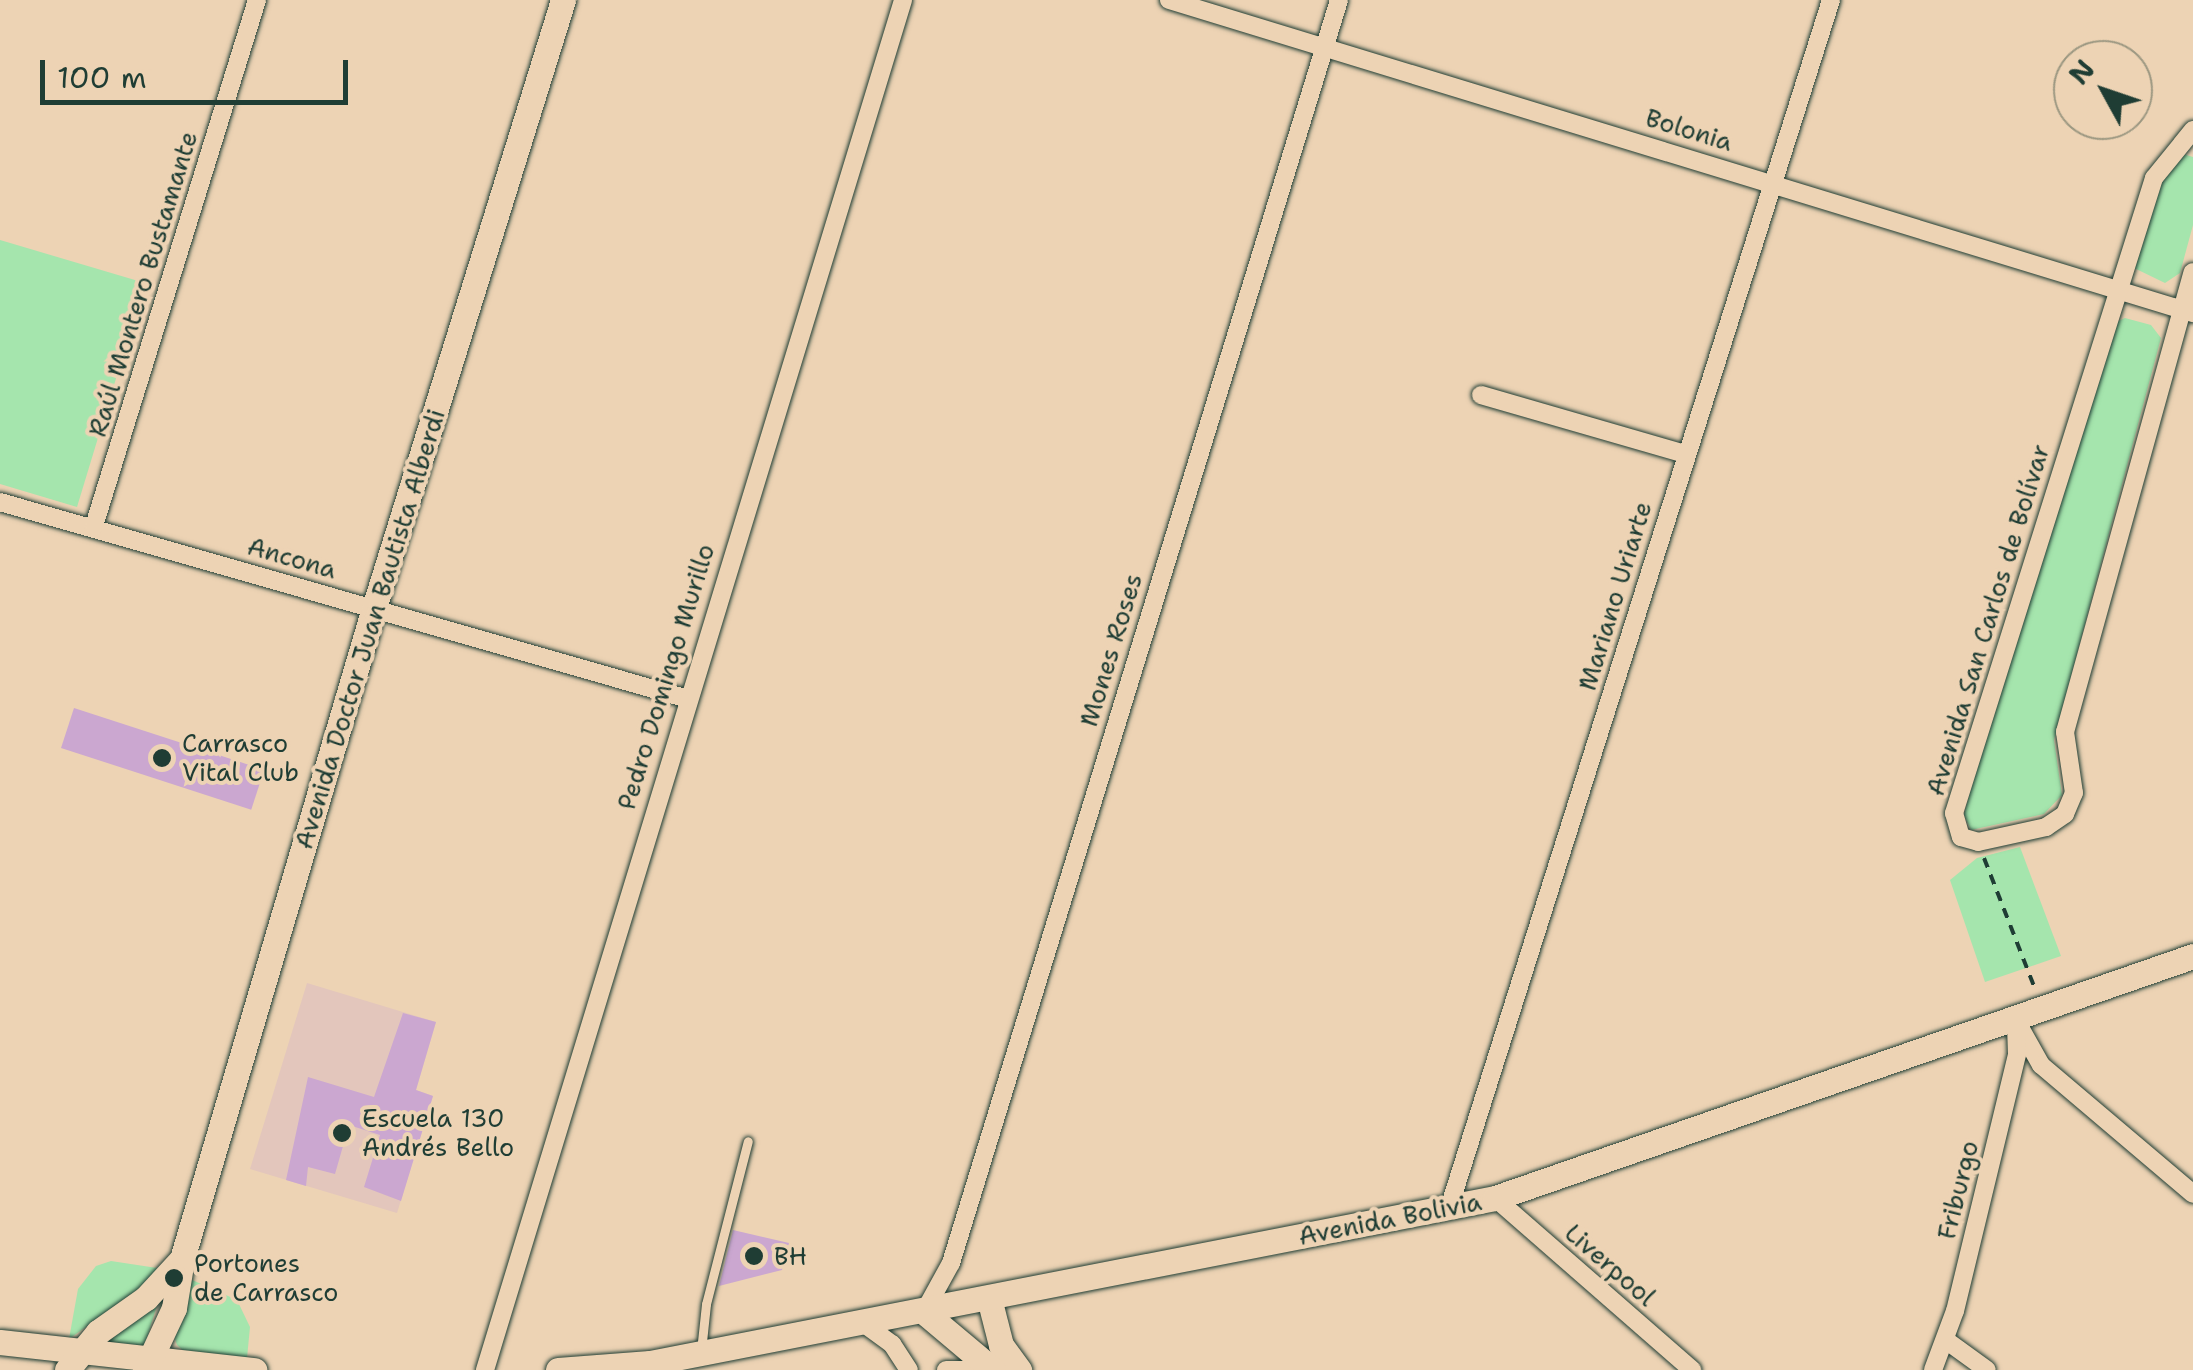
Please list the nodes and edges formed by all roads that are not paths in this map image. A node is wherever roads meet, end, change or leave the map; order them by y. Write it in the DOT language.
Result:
graph roads {
  1 [pos="257,0"];
  2 [pos="563,0"];
  3 [pos="903,0"];
  4 [pos="1170,0"];
  5 [pos="1339,0"];
  6 [pos="1831,0"];
  7 [pos="1324,48"];
  8 [pos="2193,130"];
  9 [pos="1774,181"];
  10 [pos="2193,272"];
  11 [pos="2117,290"];
  12 [pos="2187,311"];
  13 [pos="1481,396"];
  14 [pos="1686,454"];
  15 [pos="0,502"];
  16 [pos="94,526"];
  17 [pos="374,608"];
  18 [pos="685,698"];
  19 [pos="2193,956"];
  20 [pos="2016,1019"];
  21 [pos="748,1141"];
  22 [pos="2193,1194"];
  23 [pos="1496,1198"];
  24 [pos="1448,1208"];
  25 [pos="182,1259"];
  26 [pos="989,1298"];
  27 [pos="924,1312"];
  28 [pos="863,1324"];
  29 [pos="1946,1341"];
  30 [pos="0,1342"];
  31 [pos="700,1354"];
  32 [pos="73,1362"];
  33 [pos="147,1364"];
  34 [pos="254,1370"];
  35 [pos="485,1370"];
  36 [pos="558,1370"];
  37 [pos="908,1370"];
  38 [pos="946,1370"];
  39 [pos="991,1370"];
  40 [pos="1019,1370"];
  41 [pos="1692,1370"];
  42 [pos="1934,1370"];
  43 [pos="1987,1370"];
  1 -- 16 [label="street, Raúl Montero Bustamante"];
  2 -- 17 [label="street, Avenida Doctor Juan Bautista Alberdi"];
  3 -- 18 [label="street, Pedro Domingo Murillo"];
  4 -- 7 [label="street, Bolonia"];
  5 -- 7 [label="street, Mones Roses"];
  6 -- 9 [label="street, Mariano Uriarte"];
  7 -- 9 [label="street, Bolonia"];
  7 -- 27 [label="street, Mones Roses"];
  8 -- 11 [label="street, Avenida San Carlos de Bolívar"];
  9 -- 11 [label="street, Bolonia"];
  9 -- 14 [label="street, Mariano Uriarte"];
  10 -- 12 [label="street"];
  11 -- 12 [label="street, Bolonia"];
  11 -- 12 [label="street, Avenida San Carlos de Bolívar"];
  13 -- 14 [label="street"];
  14 -- 24 [label="street, Mariano Uriarte"];
  15 -- 16 [label="street, Ancona"];
  16 -- 17 [label="street, Ancona"];
  17 -- 18 [label="street, Ancona"];
  17 -- 25 [label="street, Avenida Doctor Juan Bautista Alberdi"];
  18 -- 35 [label="street, Pedro Domingo Murillo"];
  19 -- 20 [label="street, Avenida Bolivia"];
  20 -- 22 [label="street"];
  20 -- 23 [label="street, Avenida Bolivia"];
  20 -- 29 [label="street, Friburgo"];
  21 -- 31 [label="lane"];
  23 -- 24 [label="street, Avenida Bolivia"];
  23 -- 41 [label="street, Liverpool"];
  24 -- 26 [label="street, Avenida Bolivia"];
  25 -- 32 [label="street"];
  25 -- 33 [label="street, Avenida Doctor Juan Bautista Alberdi"];
  26 -- 27 [label="street, Avenida Bolivia"];
  26 -- 40 [label="street"];
  27 -- 28 [label="street, Avenida Bolivia"];
  27 -- 39 [label="street"];
  28 -- 31 [label="street, Avenida Bolivia"];
  28 -- 37 [label="street"];
  29 -- 42 [label="street, Friburgo"];
  29 -- 43 [label="street"];
  30 -- 32 [label="street"];
  31 -- 36 [label="street, Avenida Bolivia"];
  32 -- 33 [label="street"];
  33 -- 34 [label="street"];
  38 -- 39 [label="street"];
}
